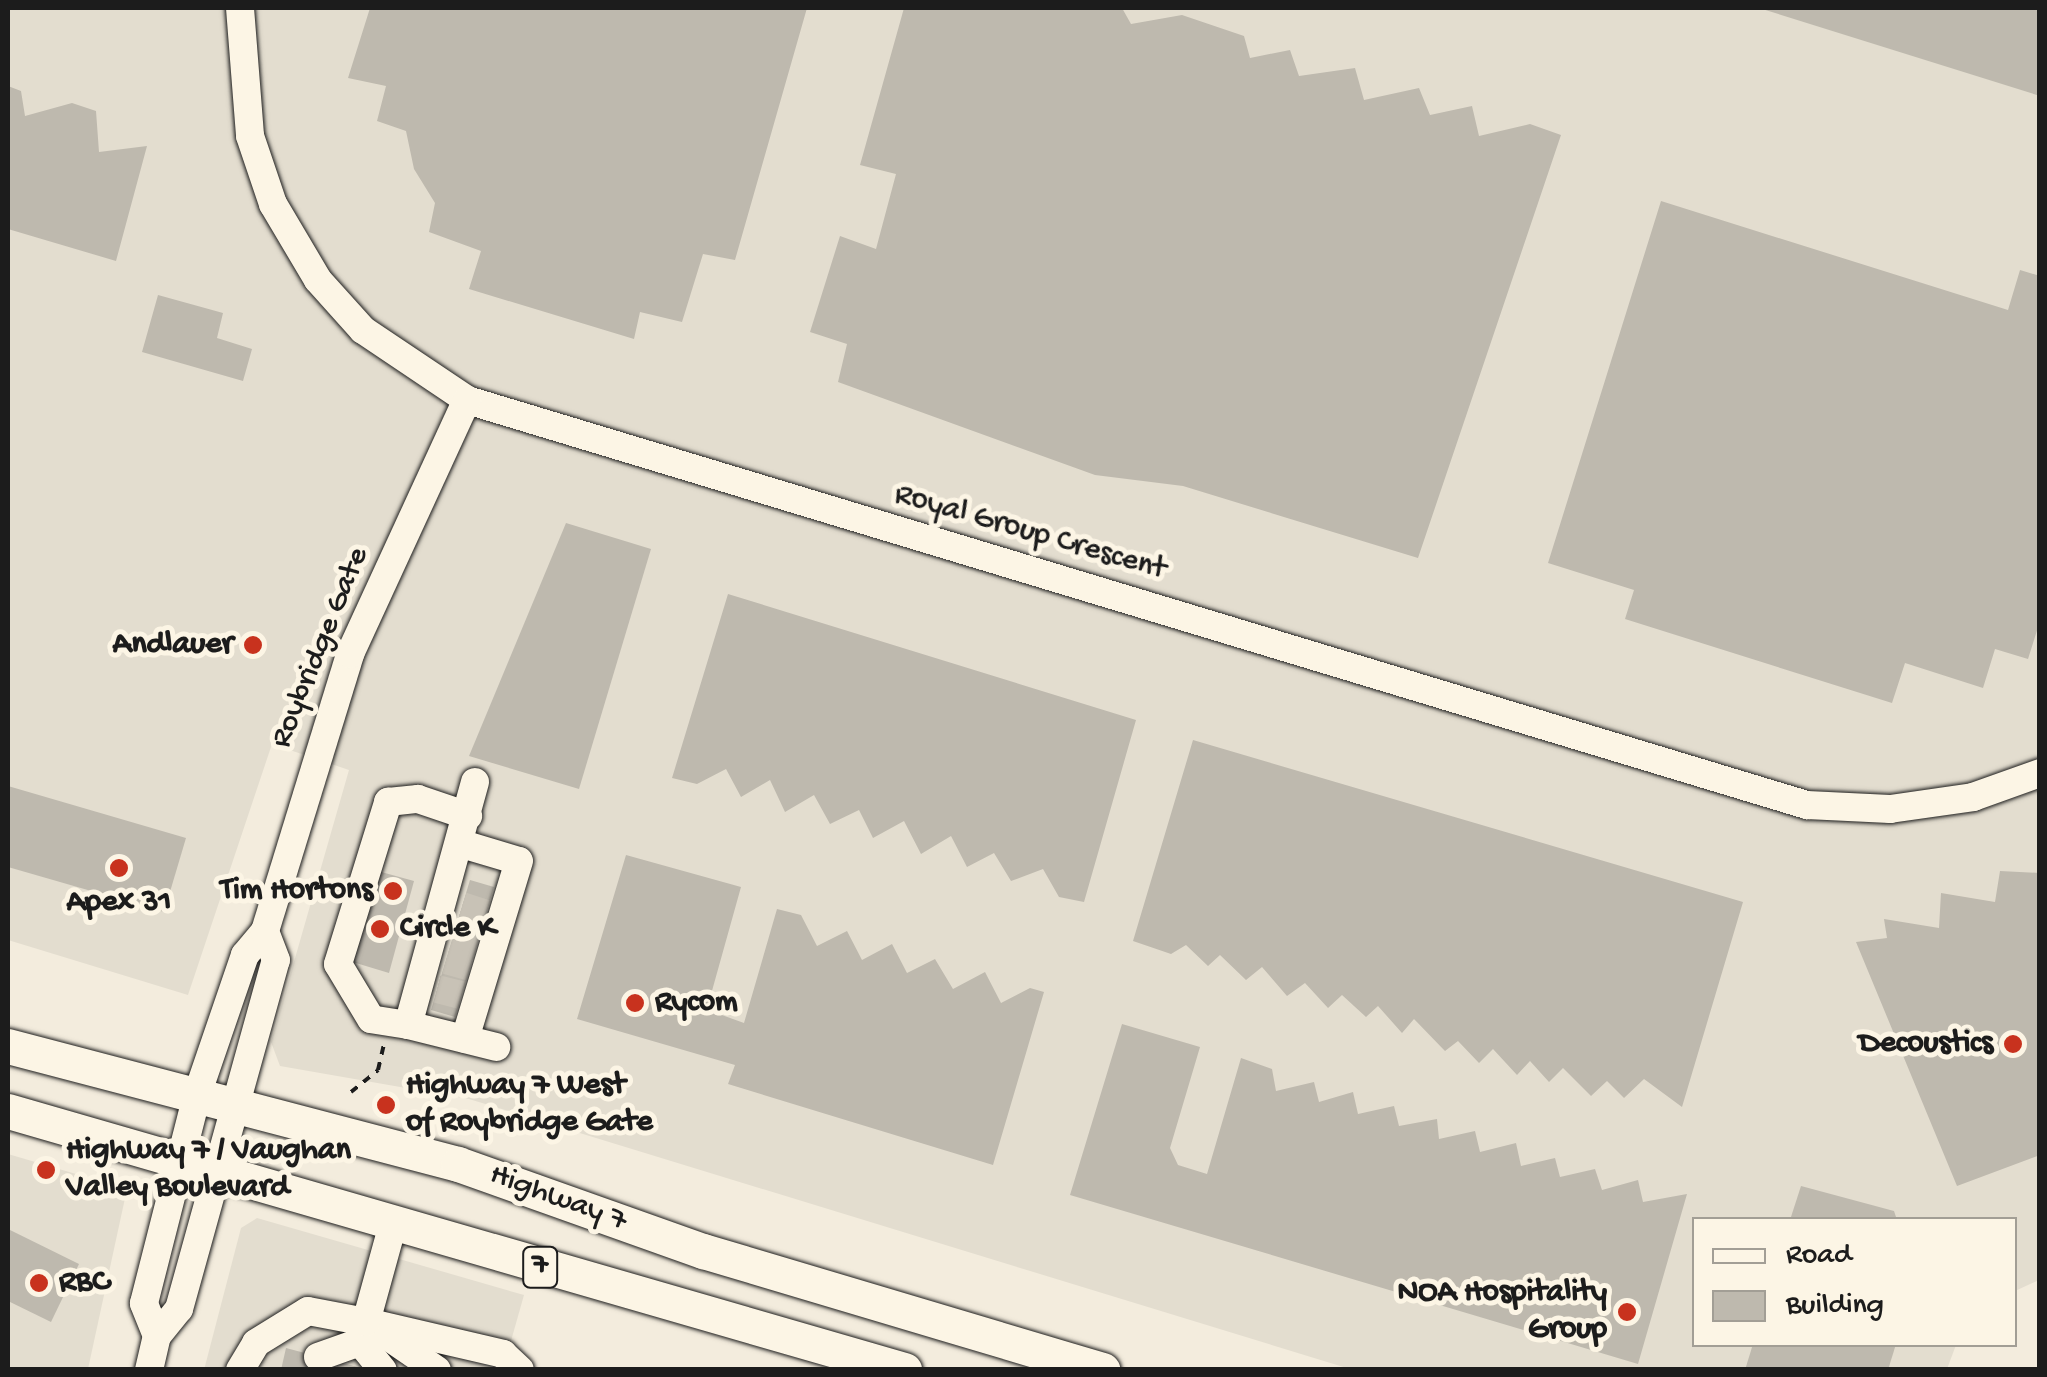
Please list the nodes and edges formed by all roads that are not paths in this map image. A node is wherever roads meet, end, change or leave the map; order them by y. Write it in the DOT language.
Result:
graph roads {
  1 [pos="240,8"];
  2 [pos="466,400"];
  3 [pos="2040,773"];
  4 [pos="475,782"];
  5 [pos="468,816"];
  6 [pos="462,844"];
  7 [pos="265,931"];
  8 [pos="462,951"];
  9 [pos="399,1024"];
  10 [pos="465,1039"];
  11 [pos="8,1046"];
  12 [pos="496,1047"];
  13 [pos="197,1095"];
  14 [pos="235,1106"];
  15 [pos="8,1111"];
  16 [pos="176,1163"];
  17 [pos="214,1173"];
  18 [pos="394,1224"];
  19 [pos="157,1336"];
  20 [pos="360,1343"];
  21 [pos="318,1357"];
  22 [pos="437,1369"];
  23 [pos="149,1370"];
  24 [pos="240,1370"];
  25 [pos="383,1370"];
  26 [pos="520,1370"];
  27 [pos="904,1370"];
  28 [pos="1103,1370"];
  1 -- 2 [label="street, Royal Group Crescent"];
  2 -- 3 [label="street, Royal Group Crescent"];
  2 -- 7 [label="street, Roybridge Gate"];
  4 -- 5 [label="street"];
  5 -- 6 [label="street"];
  5 -- 9 [label="street"];
  6 -- 8 [label="street"];
  6 -- 8 [label="street"];
  7 -- 13 [label="street, Roybridge Gate"];
  7 -- 14 [label="street, Roybridge Gate"];
  8 -- 9 [label="street"];
  8 -- 10 [label="street"];
  9 -- 10 [label="street"];
  10 -- 12 [label="street"];
  11 -- 13 [label="main road, Highway 7 / 7"];
  13 -- 14 [label="main road, Highway 7 / 7"];
  13 -- 16 [label="street, Roybridge Gate"];
  14 -- 17 [label="street, Roybridge Gate"];
  14 -- 28 [label="main road, Highway 7 / 7"];
  15 -- 16 [label="main road, Highway 7 / 7"];
  16 -- 17 [label="main road, Highway 7 / 7"];
  16 -- 19 [label="street, Roybridge Gate"];
  17 -- 18 [label="main road, Highway 7 / 7"];
  17 -- 19 [label="street, Roybridge Gate"];
  18 -- 20 [label="street"];
  18 -- 27 [label="main road, Highway 7 / 7"];
  19 -- 23 [label="street"];
  20 -- 21 [label="street"];
  20 -- 22 [label="street"];
  20 -- 24 [label="street"];
  20 -- 25 [label="street"];
  20 -- 26 [label="street"];
}
